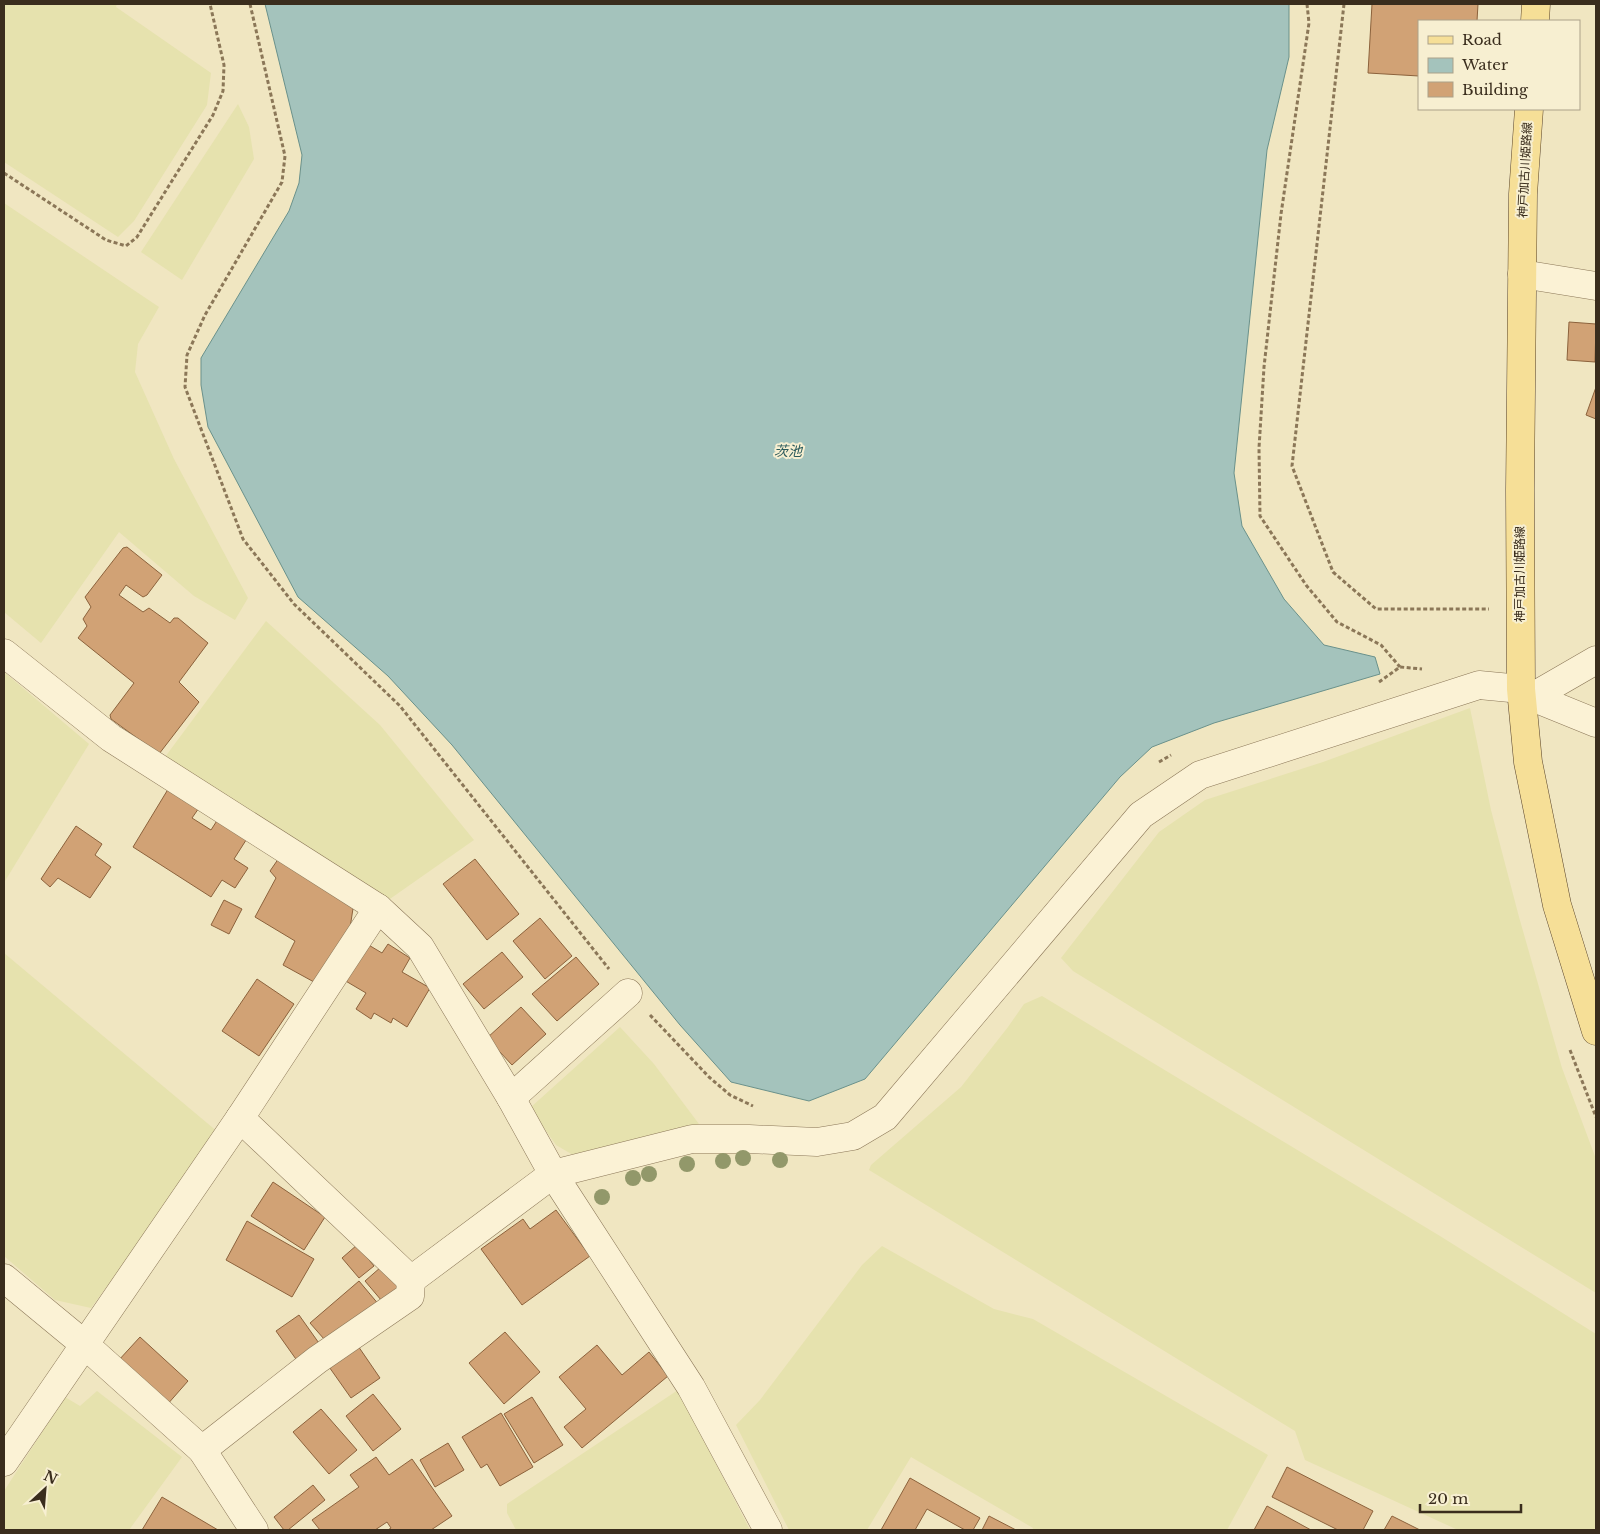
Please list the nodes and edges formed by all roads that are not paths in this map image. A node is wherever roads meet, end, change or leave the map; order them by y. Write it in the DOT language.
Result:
graph roads {
  1 [pos="1536,4"];
  2 [pos="1535,20"];
  3 [pos="1529,110"];
  4 [pos="1522,274"];
  5 [pos="1596,286"];
  6 [pos="4,653"];
  7 [pos="1596,660"];
  8 [pos="1527,693"];
  9 [pos="1596,724"];
  10 [pos="378,908"];
  11 [pos="628,993"];
  12 [pos="1596,1031"];
  13 [pos="511,1098"];
  14 [pos="240,1118"];
  15 [pos="553,1174"];
  16 [pos="4,1278"];
  17 [pos="412,1280"];
  18 [pos="84,1344"];
  19 [pos="202,1450"];
  20 [pos="4,1462"];
  21 [pos="254,1530"];
  22 [pos="768,1530"];
  1 -- 2 [label="main road"];
  3 -- 4 [label="main road, 神戸加古川姫路線"];
  4 -- 5 [label="street"];
  4 -- 8 [label="main road, 神戸加古川姫路線"];
  6 -- 10 [label="street"];
  7 -- 8 [label="street"];
  8 -- 9 [label="street"];
  8 -- 12 [label="main road, 神戸加古川姫路線"];
  8 -- 15 [label="street"];
  10 -- 13 [label="street"];
  10 -- 14 [label="street"];
  11 -- 13 [label="street"];
  13 -- 15 [label="street"];
  14 -- 17 [label="street"];
  14 -- 18 [label="street"];
  15 -- 17 [label="street"];
  15 -- 22 [label="street"];
  16 -- 18 [label="street"];
  17 -- 19 [label="street"];
  18 -- 19 [label="street"];
  18 -- 20 [label="street"];
  19 -- 21 [label="street"];
}
